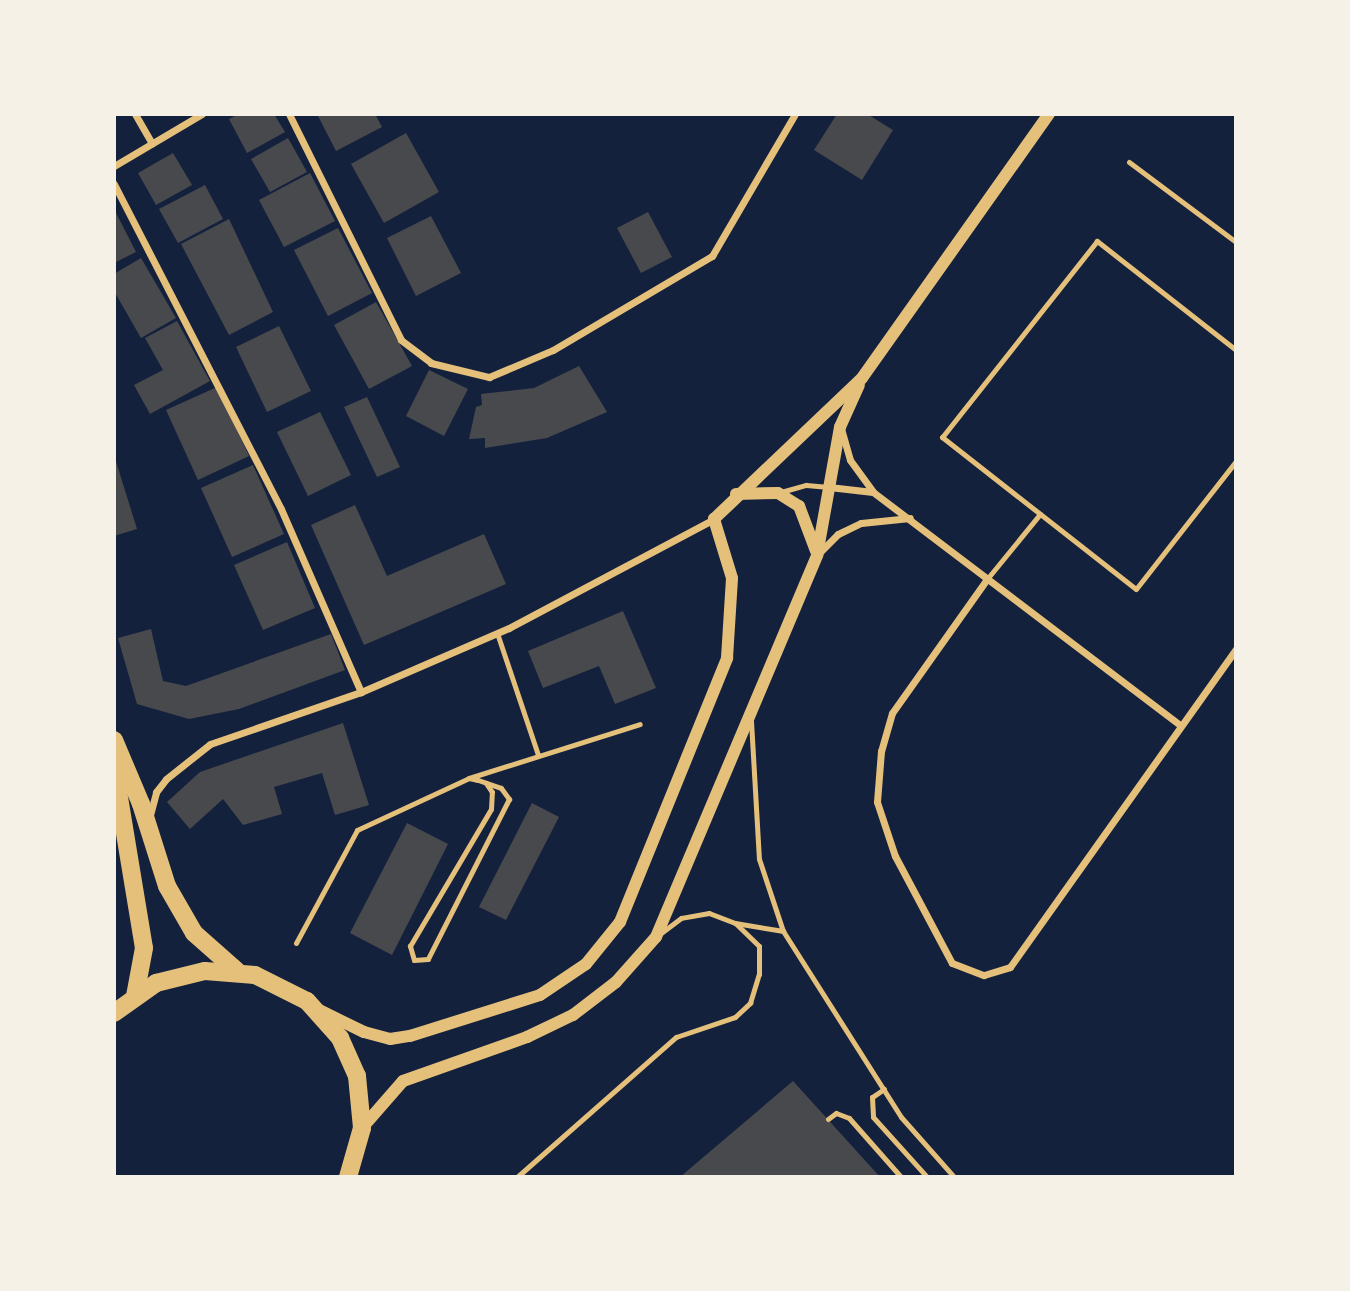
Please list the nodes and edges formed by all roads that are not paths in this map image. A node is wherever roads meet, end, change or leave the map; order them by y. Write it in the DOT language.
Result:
graph roads {
  1 [pos="135,114"];
  2 [pos="202,114"];
  3 [pos="289,114"];
  4 [pos="795,114"];
  5 [pos="1049,114"];
  6 [pos="152,143"];
  7 [pos="1129,162"];
  8 [pos="114,166"];
  9 [pos="114,184"];
  10 [pos="1236,242"];
  11 [pos="1236,350"];
  12 [pos="862,378"];
  13 [pos="840,427"];
  14 [pos="1236,461"];
  15 [pos="830,487"];
  16 [pos="873,492"];
  17 [pos="778,493"];
  18 [pos="736,494"];
  19 [pos="1040,514"];
  20 [pos="910,518"];
  21 [pos="714,519"];
  22 [pos="817,555"];
  23 [pos="987,579"];
  24 [pos="496,634"];
  25 [pos="1236,649"];
  26 [pos="361,692"];
  27 [pos="750,705"];
  28 [pos="640,724"];
  29 [pos="1180,724"];
  30 [pos="114,740"];
  31 [pos="538,755"];
  32 [pos="114,767"];
  33 [pos="469,778"];
  34 [pos="486,783"];
  35 [pos="117,814"];
  36 [pos="149,828"];
  37 [pos="734,923"];
  38 [pos="783,931"];
  39 [pos="656,937"];
  40 [pos="296,943"];
  41 [pos="237,971"];
  42 [pos="135,996"];
  43 [pos="313,1007"];
  44 [pos="114,1013"];
  45 [pos="884,1089"];
  46 [pos="828,1119"];
  47 [pos="362,1128"];
  48 [pos="348,1177"];
  49 [pos="517,1177"];
  50 [pos="901,1177"];
  51 [pos="927,1177"];
  52 [pos="954,1177"];
  1 -- 6 [label="street"];
  2 -- 6 [label="street"];
  3 -- 4 [label="street"];
  5 -- 12 [label="street"];
  6 -- 8 [label="street"];
  7 -- 10 [label="lane"];
  9 -- 26 [label="street"];
  11 -- 19 [label="lane"];
  12 -- 13 [label="street"];
  12 -- 18 [label="street"];
  13 -- 15 [label="street"];
  13 -- 16 [label="street"];
  14 -- 19 [label="lane"];
  15 -- 16 [label="street"];
  15 -- 17 [label="lane"];
  15 -- 22 [label="street"];
  16 -- 20 [label="street"];
  17 -- 18 [label="street"];
  17 -- 22 [label="street"];
  18 -- 21 [label="street"];
  19 -- 23 [label="lane"];
  20 -- 22 [label="street"];
  20 -- 23 [label="street"];
  21 -- 24 [label="street"];
  21 -- 43 [label="street"];
  22 -- 27 [label="street"];
  23 -- 29 [label="street"];
  23 -- 29 [label="street"];
  24 -- 26 [label="street"];
  24 -- 31 [label="lane"];
  25 -- 29 [label="street"];
  26 -- 36 [label="street"];
  27 -- 38 [label="lane"];
  27 -- 39 [label="street"];
  28 -- 31 [label="lane"];
  30 -- 36 [label="main road"];
  31 -- 33 [label="lane"];
  32 -- 35 [label="main road"];
  33 -- 34 [label="lane"];
  33 -- 40 [label="lane"];
  34 -- 34 [label="lane"];
  35 -- 42 [label="main road"];
  36 -- 41 [label="main road"];
  37 -- 38 [label="lane"];
  37 -- 39 [label="lane"];
  37 -- 49 [label="lane"];
  38 -- 45 [label="lane"];
  39 -- 47 [label="street"];
  41 -- 42 [label="main road"];
  41 -- 43 [label="main road"];
  42 -- 44 [label="main road"];
  43 -- 47 [label="main road"];
  45 -- 51 [label="lane"];
  45 -- 52 [label="lane"];
  46 -- 50 [label="lane"];
  47 -- 48 [label="main road"];
}
